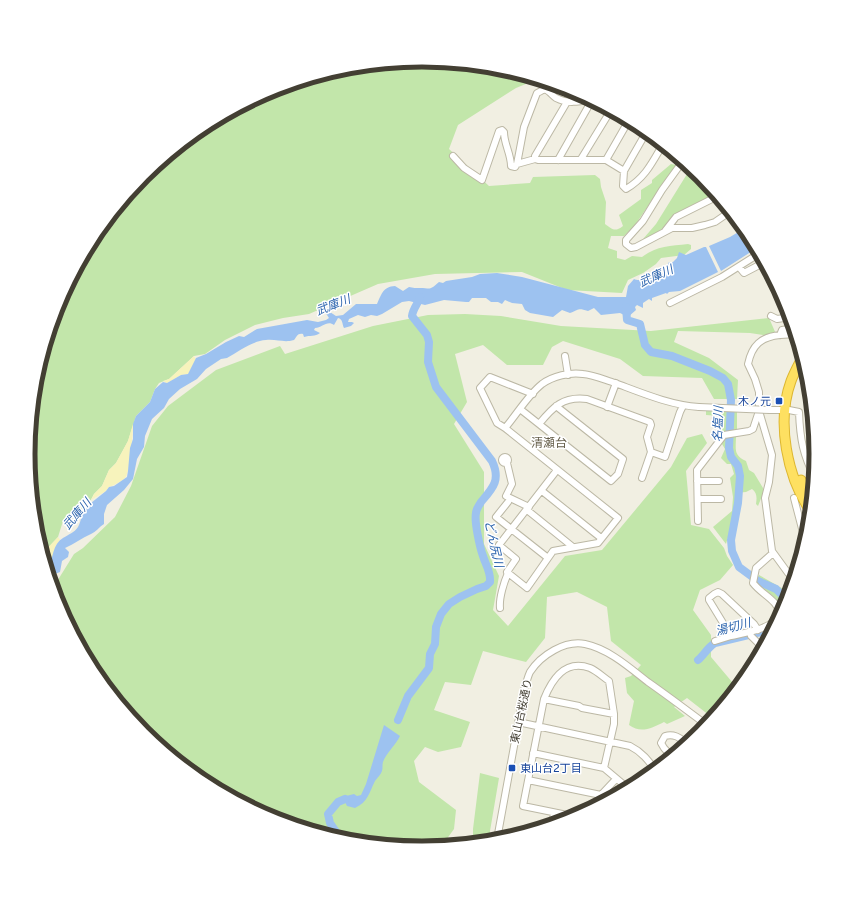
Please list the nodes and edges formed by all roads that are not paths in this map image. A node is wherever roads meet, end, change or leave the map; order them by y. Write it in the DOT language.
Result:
graph roads {
  1 [pos="582,101"];
  2 [pos="567,102"];
  3 [pos="589,104"];
  4 [pos="608,115"];
  5 [pos="626,125"];
  6 [pos="644,136"];
  7 [pos="660,148"];
  8 [pos="453,156"];
  9 [pos="535,159"];
  10 [pos="581,159"];
  11 [pos="558,160"];
  12 [pos="606,160"];
  13 [pos="517,164"];
  14 [pos="680,165"];
  15 [pos="624,171"];
  16 [pos="713,198"];
  17 [pos="726,214"];
  18 [pos="663,233"];
  19 [pos="755,256"];
  20 [pos="760,265"];
  21 [pos="739,267"];
  22 [pos="670,303"];
  23 [pos="771,316"];
  24 [pos="785,318"];
  25 [pos="789,329"];
  26 [pos="790,334"];
  27 [pos="780,335"];
  28 [pos="565,356"];
  29 [pos="799,364"];
  30 [pos="801,369"];
  31 [pos="568,374"];
  32 [pos="616,383"];
  33 [pos="532,394"];
  34 [pos="556,406"];
  35 [pos="683,406"];
  36 [pos="607,407"];
  37 [pos="520,409"];
  38 [pos="787,410"];
  39 [pos="759,411"];
  40 [pos="539,424"];
  41 [pos="505,428"];
  42 [pos="651,452"];
  43 [pos="507,463"];
  44 [pos="810,467"];
  45 [pos="557,470"];
  46 [pos="642,478"];
  47 [pos="697,481"];
  48 [pos="719,481"];
  49 [pos="542,491"];
  50 [pos="808,492"];
  51 [pos="794,498"];
  52 [pos="698,499"];
  53 [pos="722,499"];
  54 [pos="508,502"];
  55 [pos="807,505"];
  56 [pos="528,509"];
  57 [pos="698,521"];
  58 [pos="512,529"];
  59 [pos="803,531"];
  60 [pos="601,538"];
  61 [pos="573,547"];
  62 [pos="773,553"];
  63 [pos="548,558"];
  64 [pos="508,573"];
  65 [pos="790,575"];
  66 [pos="500,608"];
  67 [pos="778,609"];
  68 [pos="771,624"];
  69 [pos="758,630"];
  70 [pos="750,632"];
  71 [pos="731,636"];
  72 [pos="715,641"];
  73 [pos="760,645"];
  74 [pos="544,699"];
  75 [pos="614,714"];
  76 [pos="518,722"];
  77 [pos="703,722"];
  78 [pos="538,727"];
  79 [pos="610,741"];
  80 [pos="684,741"];
  81 [pos="533,753"];
  82 [pos="669,753"];
  83 [pos="652,766"];
  84 [pos="604,768"];
  85 [pos="616,779"];
  86 [pos="528,780"];
  87 [pos="624,785"];
  88 [pos="554,812"];
  89 [pos="566,815"];
  90 [pos="553,819"];
  91 [pos="498,834"];
  1 -- 2 [label="street"];
  2 -- 9 [label="street"];
  2 -- 13 [label="street"];
  3 -- 11 [label="street"];
  4 -- 10 [label="street"];
  5 -- 12 [label="street"];
  6 -- 15 [label="street"];
  7 -- 15 [label="street"];
  8 -- 13 [label="street"];
  9 -- 11 [label="street"];
  9 -- 13 [label="street"];
  10 -- 11 [label="street"];
  10 -- 12 [label="street"];
  12 -- 15 [label="street"];
  14 -- 18 [label="street"];
  16 -- 18 [label="street"];
  17 -- 18 [label="street"];
  19 -- 21 [label="street"];
  20 -- 21 [label="street"];
  21 -- 22 [label="street"];
  23 -- 24 [label="street"];
  25 -- 27 [label="street"];
  26 -- 27 [label="street"];
  27 -- 39 [label="street"];
  28 -- 31 [label="street"];
  29 -- 38 [label="highway"];
  30 -- 38 [label="highway"];
  31 -- 32 [label="street"];
  31 -- 33 [label="street"];
  32 -- 35 [label="street"];
  32 -- 36 [label="street"];
  33 -- 37 [label="street"];
  33 -- 41 [label="street"];
  34 -- 36 [label="street"];
  34 -- 40 [label="street"];
  34 -- 40 [label="street"];
  35 -- 38 [label="street, bridge"];
  35 -- 42 [label="street"];
  36 -- 42 [label="street"];
  37 -- 40 [label="street"];
  37 -- 41 [label="street"];
  38 -- 44 [label="street"];
  38 -- 50 [label="highway"];
  38 -- 55 [label="highway"];
  39 -- 47 [label="street"];
  39 -- 62 [label="street"];
  41 -- 45 [label="street"];
  42 -- 46 [label="street"];
  43 -- 56 [label="street"];
  45 -- 49 [label="street"];
  45 -- 60 [label="street"];
  47 -- 48 [label="street"];
  47 -- 52 [label="street"];
  49 -- 56 [label="street"];
  49 -- 60 [label="street"];
  51 -- 59 [label="street"];
  52 -- 53 [label="street"];
  52 -- 57 [label="street"];
  54 -- 58 [label="street"];
  56 -- 58 [label="street"];
  56 -- 61 [label="street"];
  58 -- 63 [label="street"];
  58 -- 64 [label="street"];
  60 -- 61 [label="street"];
  61 -- 63 [label="street"];
  62 -- 65 [label="street"];
  62 -- 67 [label="street"];
  63 -- 64 [label="street"];
  64 -- 66 [label="street"];
  68 -- 69 [label="street"];
  69 -- 70 [label="street"];
  69 -- 71 [label="street"];
  70 -- 71 [label="street"];
  70 -- 73 [label="street"];
  71 -- 72 [label="street"];
  74 -- 75 [label="street"];
  74 -- 75 [label="street"];
  74 -- 78 [label="street"];
  75 -- 79 [label="street"];
  76 -- 77 [label="street, 東山台桜通り"];
  76 -- 78 [label="street"];
  76 -- 91 [label="street, 東山台桜通り"];
  78 -- 79 [label="street"];
  78 -- 81 [label="street"];
  79 -- 83 [label="street"];
  79 -- 84 [label="street"];
  80 -- 82 [label="street"];
  81 -- 84 [label="street"];
  81 -- 86 [label="street"];
  84 -- 85 [label="street"];
  85 -- 86 [label="street"];
  85 -- 87 [label="street"];
  86 -- 88 [label="street"];
  88 -- 89 [label="street"];
  88 -- 90 [label="street"];
}
